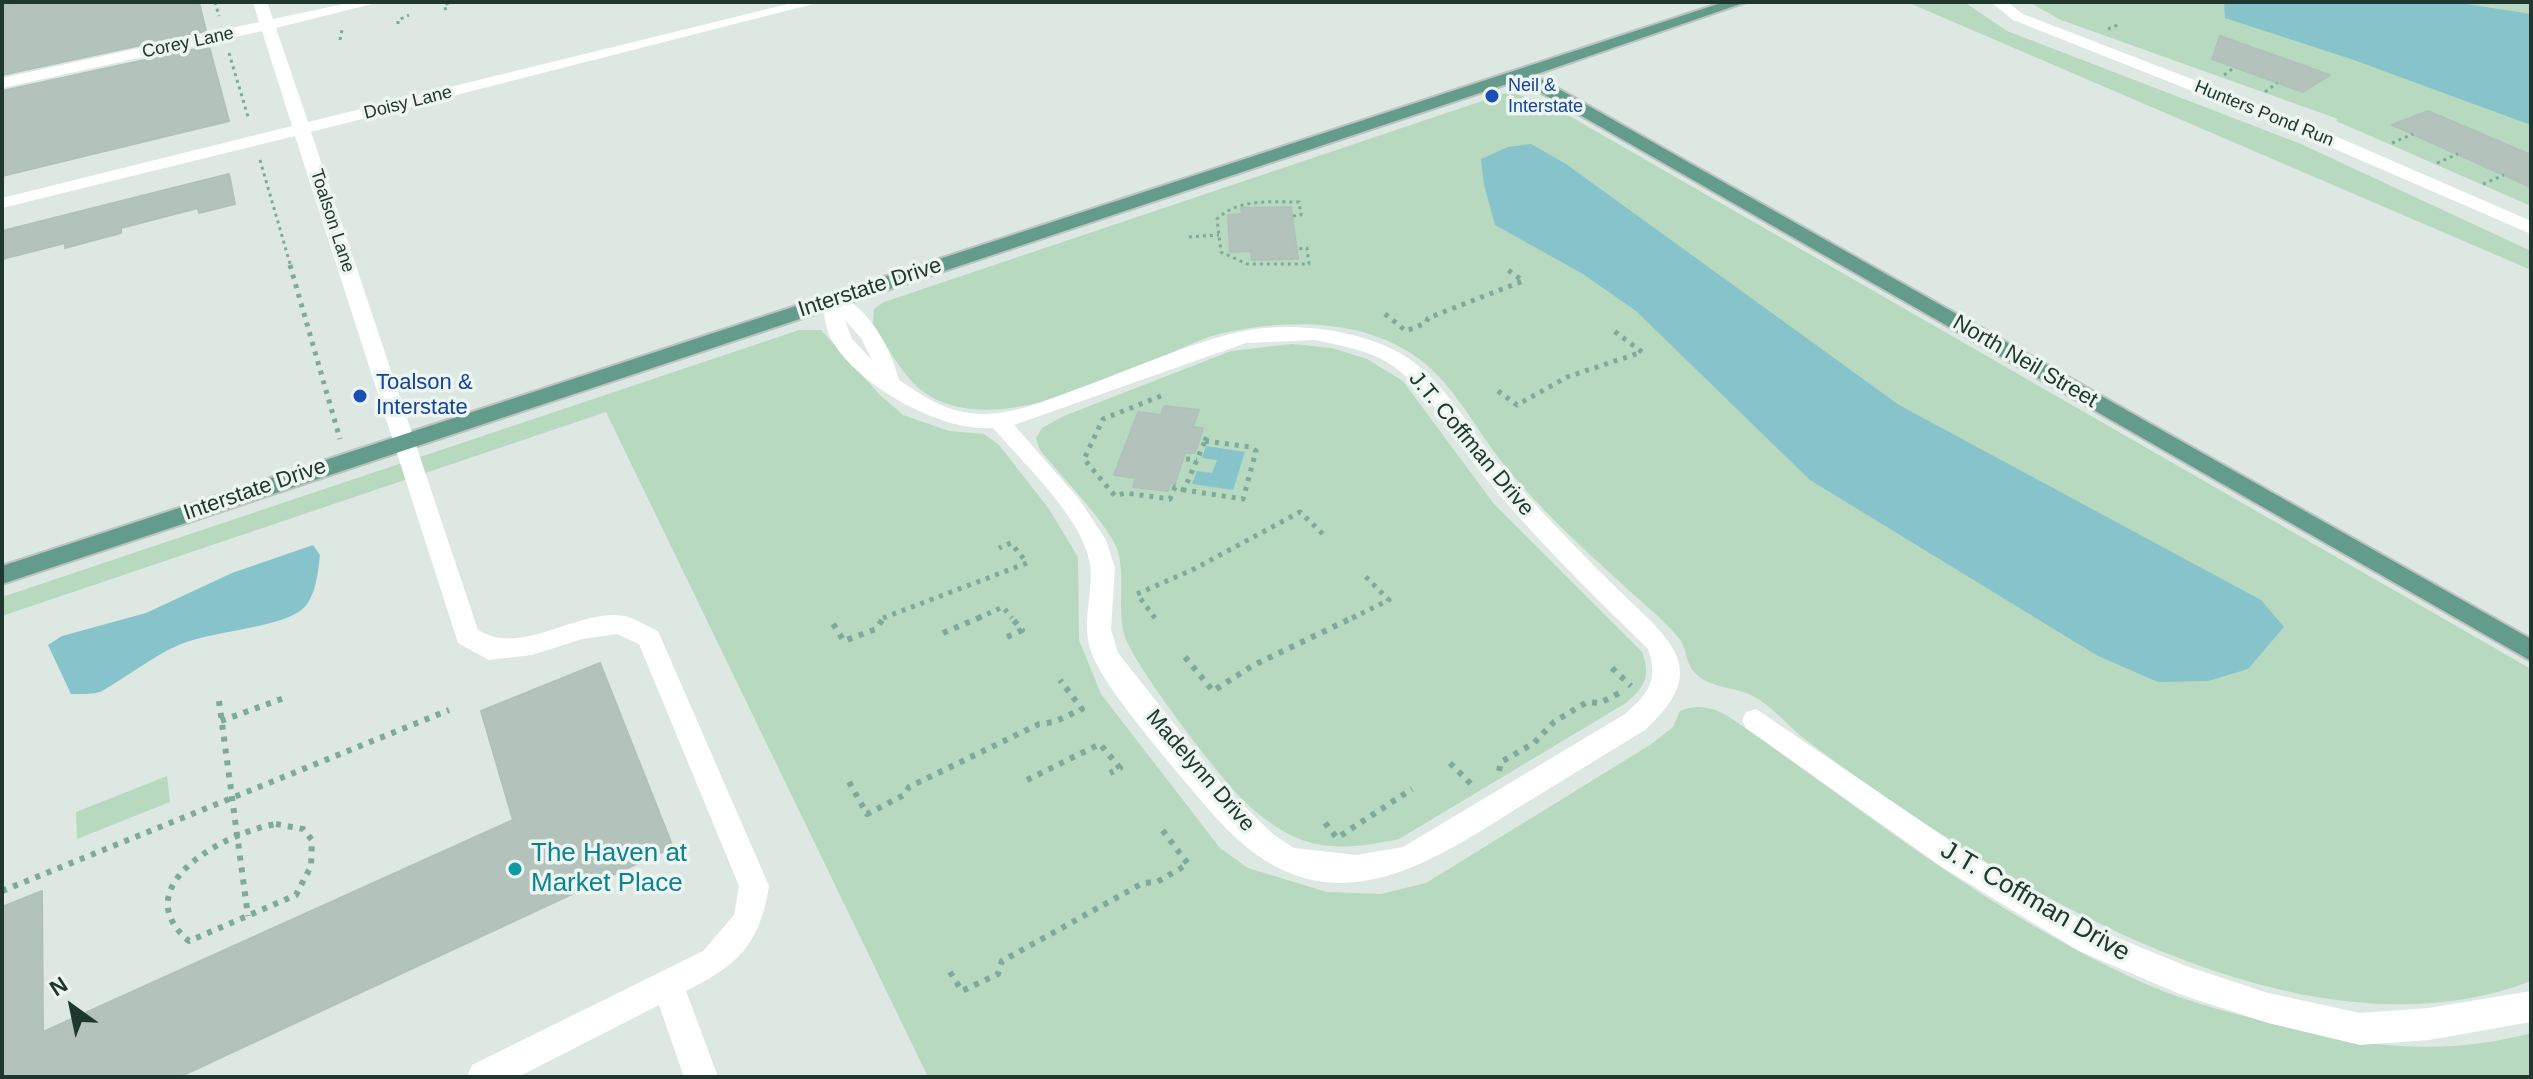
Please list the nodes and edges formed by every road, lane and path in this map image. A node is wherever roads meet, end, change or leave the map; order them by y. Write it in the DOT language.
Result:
graph roads {
  1 [pos="260,2"];
  2 [pos="373,2"];
  3 [pos="451,2"];
  4 [pos="814,2"];
  5 [pos="1739,2"];
  6 [pos="1998,2"];
  7 [pos="446,10"];
  8 [pos="409,15"];
  9 [pos="398,24"];
  10 [pos="267,25"];
  11 [pos="355,28"];
  12 [pos="340,40"];
  13 [pos="226,44"];
  14 [pos="1519,73"];
  15 [pos="2,83"];
  16 [pos="252,128"];
  17 [pos="302,129"];
  18 [pos="258,153"];
  19 [pos="2,203"];
  20 [pos="1293,216"];
  21 [pos="2531,228"];
  22 [pos="1219,235"];
  23 [pos="1189,237"];
  24 [pos="1298,249"];
  25 [pos="1508,270"];
  26 [pos="833,300"];
  27 [pos="1385,314"];
  28 [pos="1614,331"];
  29 [pos="1498,391"];
  30 [pos="1161,396"];
  31 [pos="1000,422"];
  32 [pos="1208,434"];
  33 [pos="405,439"];
  34 [pos="1205,441"];
  35 [pos="342,445"];
  36 [pos="1186,459"];
  37 [pos="1197,460"];
  38 [pos="1184,490"];
  39 [pos="1323,534"];
  40 [pos="999,548"];
  41 [pos="2,575"];
  42 [pos="1364,575"];
  43 [pos="1155,618"];
  44 [pos="833,624"];
  45 [pos="943,633"];
  46 [pos="1007,637"];
  47 [pos="2531,651"];
  48 [pos="1185,657"];
  49 [pos="1612,668"];
  50 [pos="1060,680"];
  51 [pos="1668,683"];
  52 [pos="284,698"];
  53 [pos="219,701"];
  54 [pos="449,710"];
  55 [pos="1756,720"];
  56 [pos="221,721"];
  57 [pos="1450,763"];
  58 [pos="1110,773"];
  59 [pos="1027,780"];
  60 [pos="849,782"];
  61 [pos="1412,789"];
  62 [pos="231,799"];
  63 [pos="1325,823"];
  64 [pos="1160,827"];
  65 [pos="236,832"];
  66 [pos="2,891"];
  67 [pos="248,916"];
  68 [pos="950,972"];
  69 [pos="667,984"];
  70 [pos="2531,1006"];
  71 [pos="484,1077"];
  72 [pos="701,1077"];
  1 -- 10 [label="street, Toalson Lane"];
  2 -- 10 [label="street, Corey Lane"];
  3 -- 7 [label="path"];
  4 -- 17 [label="street, Doisy Lane"];
  5 -- 14 [label="main road, Interstate Drive"];
  6 -- 21 [label="street, Hunters Pond Run"];
  8 -- 9 [label="path"];
  10 -- 15 [label="street, Corey Lane"];
  10 -- 17 [label="street, Toalson Lane"];
  11 -- 12 [label="path"];
  13 -- 16 [label="path"];
  14 -- 26 [label="main road, Interstate Drive"];
  14 -- 47 [label="main road, North Neil Street"];
  17 -- 19 [label="street, Doisy Lane"];
  17 -- 33 [label="street, Toalson Lane"];
  18 -- 35 [label="path"];
  20 -- 22 [label="path"];
  22 -- 23 [label="path"];
  22 -- 24 [label="path"];
  25 -- 27 [label="path"];
  26 -- 31 [label="street, J.T. Coffman Drive"];
  26 -- 33 [label="main road, Interstate Drive"];
  28 -- 29 [label="path"];
  30 -- 38 [label="path"];
  31 -- 51 [label="street, J.T. Coffman Drive"];
  31 -- 51 [label="street, Madelynn Drive"];
  32 -- 34 [label="path"];
  33 -- 41 [label="main road, Interstate Drive"];
  33 -- 69 [label="street, Toalson Lane"];
  34 -- 37 [label="path"];
  34 -- 38 [label="path"];
  36 -- 37 [label="path"];
  37 -- 38 [label="path"];
  39 -- 43 [label="path"];
  40 -- 44 [label="path"];
  42 -- 48 [label="path"];
  45 -- 46 [label="path"];
  49 -- 57 [label="path"];
  50 -- 60 [label="path"];
  52 -- 56 [label="path"];
  53 -- 56 [label="path"];
  54 -- 62 [label="path"];
  55 -- 70 [label="street, J.T. Coffman Drive"];
  56 -- 62 [label="path"];
  58 -- 59 [label="path"];
  61 -- 63 [label="path"];
  62 -- 65 [label="path"];
  62 -- 66 [label="path"];
  64 -- 68 [label="path"];
  65 -- 67 [label="path"];
  65 -- 67 [label="path"];
  65 -- 67 [label="path"];
  69 -- 71 [label="street, Toalson Lane"];
  69 -- 72 [label="street"];
}
